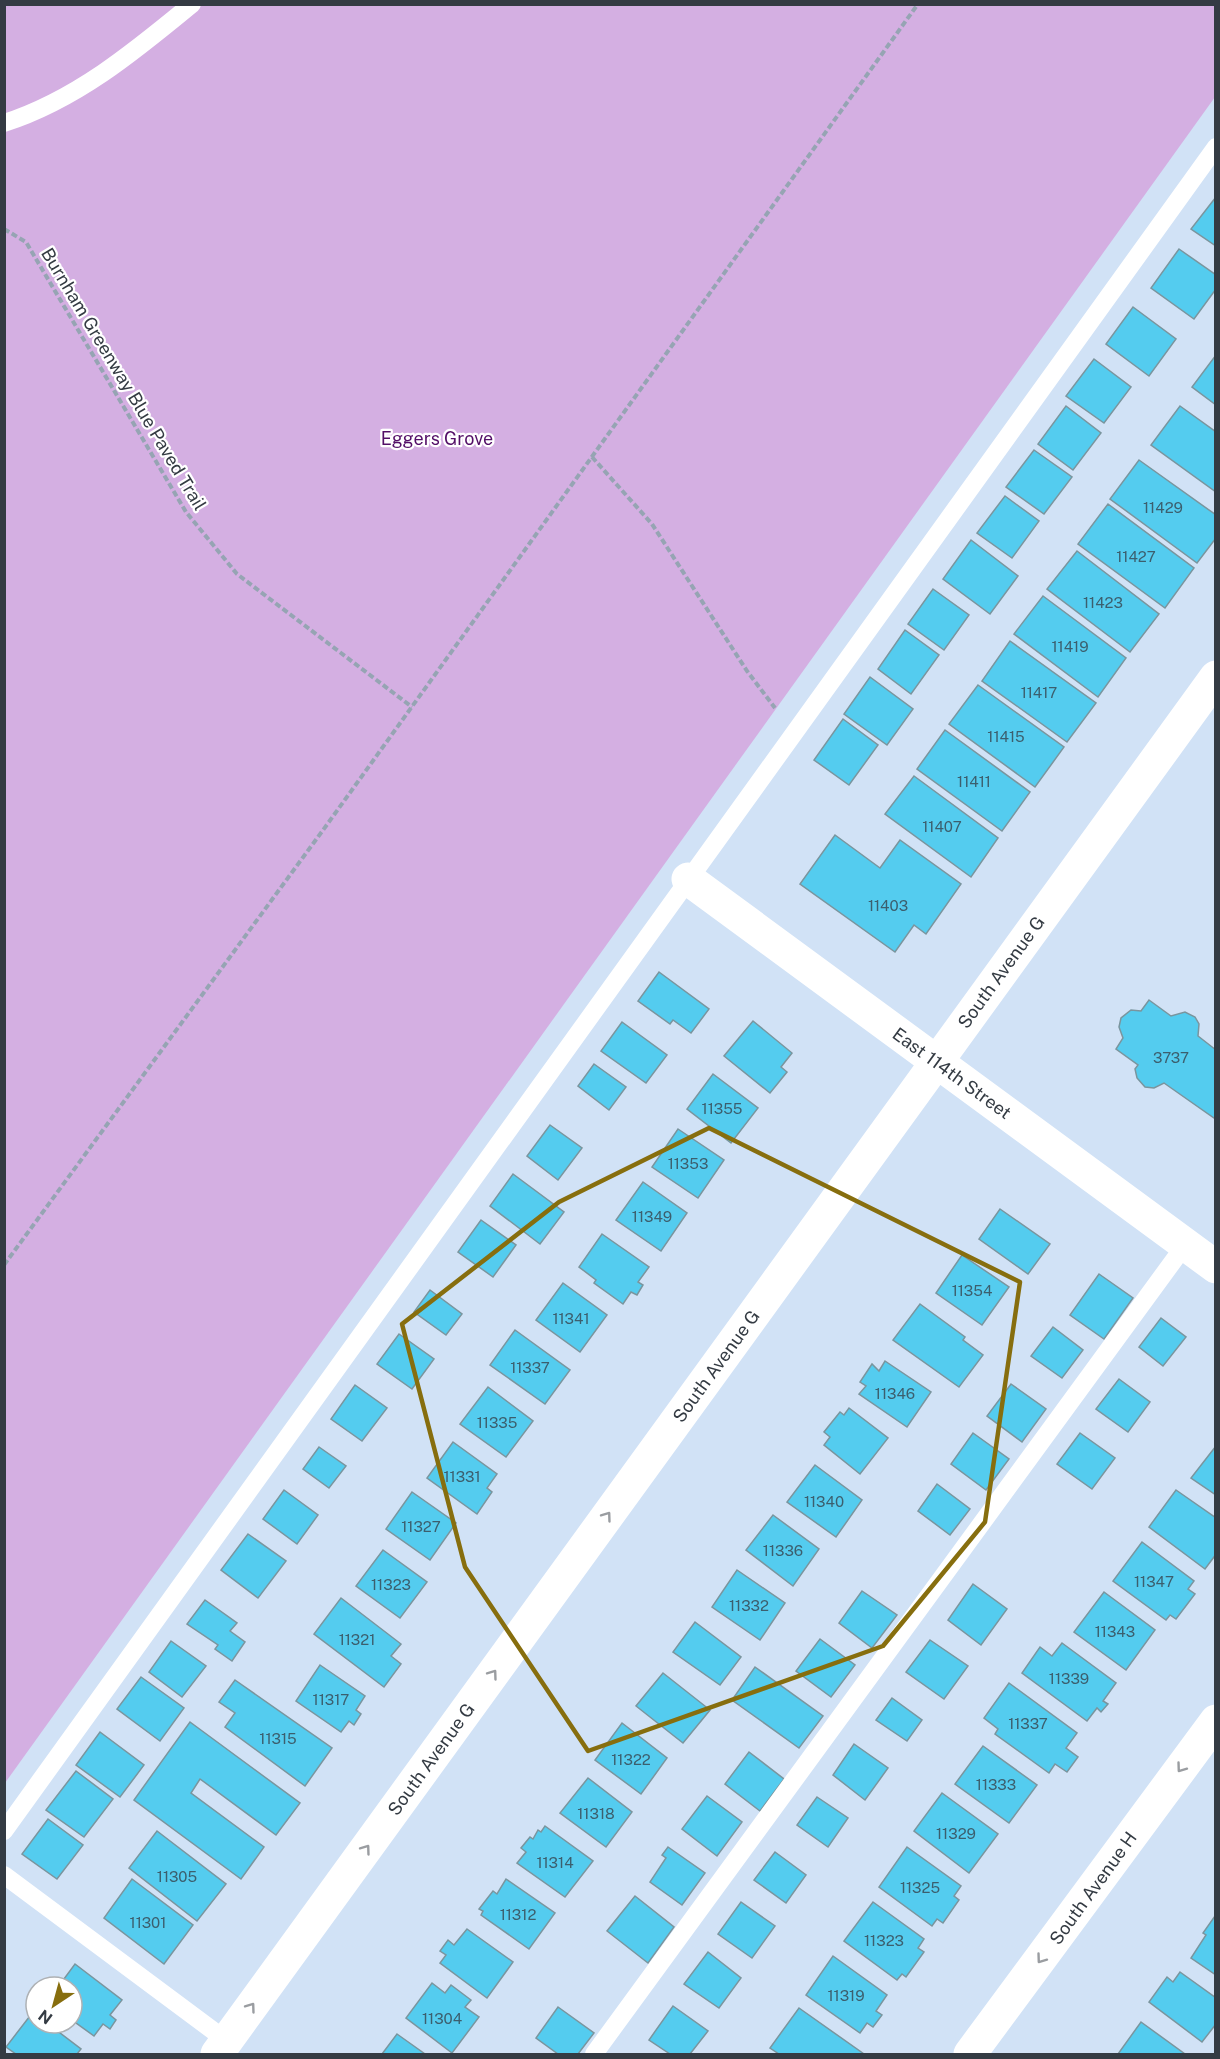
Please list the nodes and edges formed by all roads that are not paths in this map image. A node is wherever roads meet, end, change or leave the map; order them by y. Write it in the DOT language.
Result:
graph roads {
  1 [pos="192,4"];
  2 [pos="4,123"];
  3 [pos="1215,147"];
  4 [pos="1215,677"];
  5 [pos="688,879"];
  6 [pos="937,1061"];
  7 [pos="1185,1245"];
  8 [pos="1215,1267"];
  9 [pos="1215,1720"];
  10 [pos="4,1831"];
  11 [pos="4,1875"];
  12 [pos="220,2051"];
  13 [pos="594,2055"];
  14 [pos="970,2055"];
  1 -- 2 [label="lane"];
  3 -- 5 [label="lane"];
  4 -- 6 [label="street, South Avenue G"];
  5 -- 6 [label="street, East 114th Street"];
  5 -- 10 [label="lane"];
  6 -- 7 [label="street, East 114th Street"];
  12 -- 6 [label="street, South Avenue G, one-way"];
  7 -- 8 [label="street, East 114th Street"];
  7 -- 13 [label="lane"];
  9 -- 14 [label="street, South Avenue H, one-way"];
  11 -- 12 [label="lane"];
}
